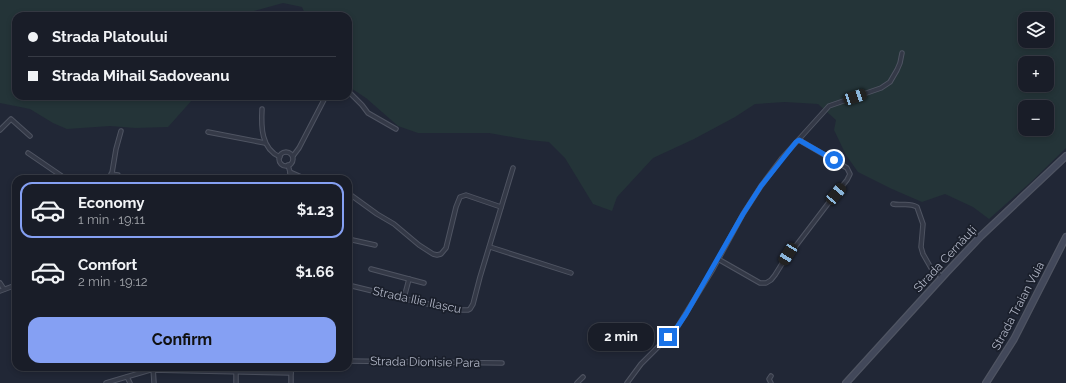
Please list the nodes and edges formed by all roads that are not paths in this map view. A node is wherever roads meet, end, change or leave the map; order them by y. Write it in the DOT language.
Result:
graph roads {
  1 [pos="902,53"];
  2 [pos="352,95"];
  3 [pos="324,100"];
  4 [pos="262,109"];
  5 [pos="396,129"];
  6 [pos="0,130"];
  7 [pos="121,131"];
  8 [pos="208,132"];
  9 [pos="30,136"];
  10 [pos="799,140"];
  11 [pos="265,143"];
  12 [pos="28,153"];
  13 [pos="293,156"];
  14 [pos="1066,156"];
  15 [pos="280,157"];
  16 [pos="288,165"];
  17 [pos="513,168"];
  18 [pos="290,172"];
  19 [pos="111,174"];
  20 [pos="60,175"];
  21 [pos="118,175"];
  22 [pos="297,175"];
  23 [pos="352,196"];
  24 [pos="893,204"];
  25 [pos="501,206"];
  26 [pos="1066,238"];
  27 [pos="352,240"];
  28 [pos="374,245"];
  29 [pos="490,247"];
  30 [pos="718,259"];
  31 [pos="371,268"];
  32 [pos="571,273"];
  33 [pos="942,277"];
  34 [pos="409,279"];
  35 [pos="0,283"];
  36 [pos="424,283"];
  37 [pos="12,286"];
  38 [pos="352,286"];
  39 [pos="4,289"];
  40 [pos="0,291"];
  41 [pos="404,298"];
  42 [pos="352,361"];
  43 [pos="502,363"];
  44 [pos="147,371"];
  45 [pos="153,371"];
  46 [pos="221,371"];
  47 [pos="236,372"];
  48 [pos="291,373"];
  49 [pos="127,376"];
  50 [pos="771,376"];
  51 [pos="583,377"];
  52 [pos="106,383"];
  53 [pos="130,383"];
  54 [pos="154,383"];
  55 [pos="236,383"];
  56 [pos="291,383"];
  57 [pos="577,383"];
  58 [pos="627,383"];
  59 [pos="771,383"];
  60 [pos="846,383"];
  61 [pos="986,383"];
  1 -- 10 [label="street"];
  2 -- 5 [label="street"];
  3 -- 13 [label="street"];
  4 -- 11 [label="street"];
  6 -- 9 [label="street"];
  7 -- 19 [label="street"];
  8 -- 11 [label="street"];
  10 -- 30 [label="street"];
  10 -- 30 [label="street"];
  11 -- 15 [label="street"];
  12 -- 20 [label="street"];
  13 -- 15 [label="street"];
  13 -- 16 [label="street"];
  14 -- 33 [label="street, Strada Cernăuți"];
  15 -- 16 [label="street"];
  16 -- 18 [label="street"];
  17 -- 25 [label="street, Strada Ilie Ilașcu"];
  18 -- 22 [label="street"];
  19 -- 21 [label="street"];
  23 -- 25 [label="street"];
  24 -- 33 [label="street"];
  25 -- 29 [label="street, Strada Ilie Ilașcu"];
  26 -- 61 [label="street, Strada Traian Vuia"];
  27 -- 28 [label="street"];
  29 -- 32 [label="street"];
  29 -- 41 [label="street, Strada Ilie Ilașcu"];
  30 -- 58 [label="street"];
  31 -- 34 [label="street"];
  33 -- 60 [label="street, Strada Cernăuți"];
  34 -- 36 [label="street"];
  34 -- 41 [label="street"];
  35 -- 39 [label="street"];
  37 -- 39 [label="street"];
  38 -- 41 [label="street, Strada Ilie Ilașcu"];
  39 -- 40 [label="street"];
  42 -- 43 [label="street, Strada Dionisie Para"];
  44 -- 49 [label="street"];
  45 -- 54 [label="street"];
  46 -- 47 [label="street"];
  47 -- 48 [label="street"];
  47 -- 55 [label="street"];
  48 -- 56 [label="street"];
  49 -- 52 [label="street"];
  49 -- 53 [label="street"];
  50 -- 59 [label="street"];
  51 -- 57 [label="street"];
}
